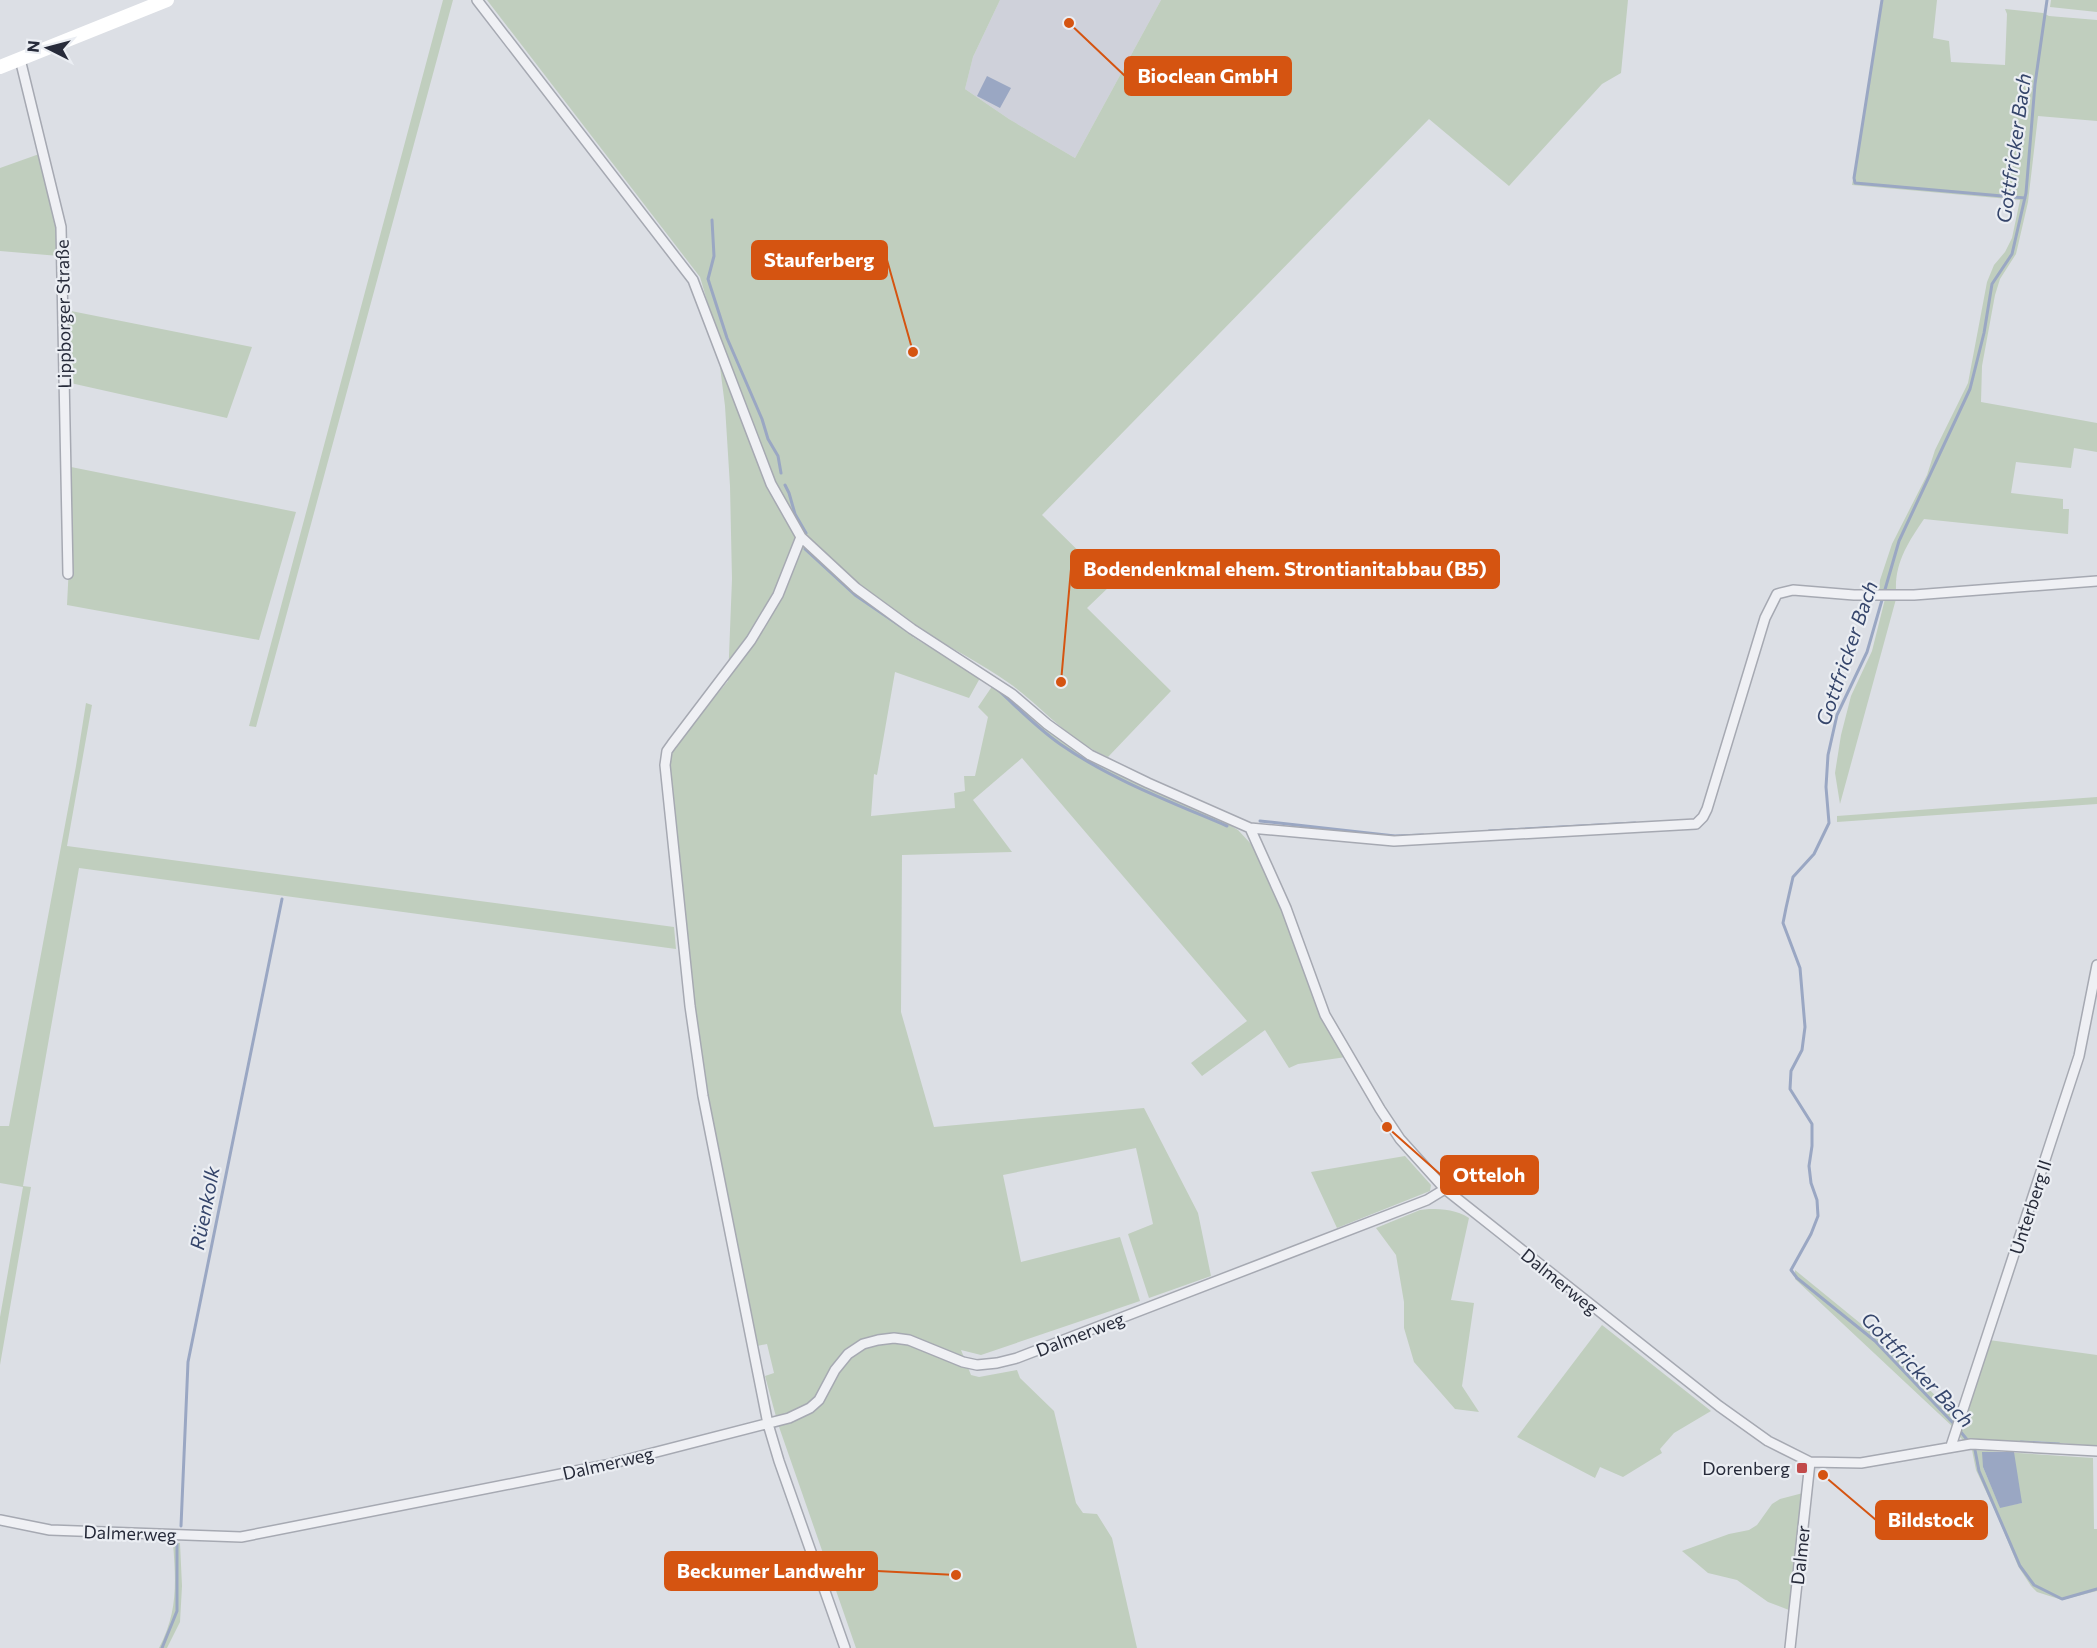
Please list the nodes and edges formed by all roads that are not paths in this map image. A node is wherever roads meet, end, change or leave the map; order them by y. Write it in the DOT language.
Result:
graph roads {
  1 [pos="167,0"];
  2 [pos="477,0"];
  3 [pos="20,59"];
  4 [pos="0,67"];
  5 [pos="801,537"];
  6 [pos="68,574"];
  7 [pos="2097,581"];
  8 [pos="1250,828"];
  9 [pos="2097,965"];
  10 [pos="1445,1189"];
  11 [pos="768,1424"];
  12 [pos="1951,1446"];
  13 [pos="2097,1451"];
  14 [pos="1810,1462"];
  15 [pos="0,1520"];
  16 [pos="845,1648"];
  17 [pos="1790,1648"];
  1 -- 3 [label="street"];
  2 -- 5 [label="street"];
  3 -- 4 [label="street"];
  3 -- 6 [label="street, Lippborger Straße"];
  5 -- 8 [label="street"];
  5 -- 11 [label="street"];
  7 -- 8 [label="street"];
  8 -- 10 [label="street"];
  9 -- 12 [label="street, Unterberg II"];
  10 -- 11 [label="street, Dalmerweg"];
  10 -- 14 [label="street, Dalmerweg"];
  11 -- 15 [label="street, Dalmerweg"];
  11 -- 16 [label="street"];
  12 -- 13 [label="street, Dalmerweg"];
  12 -- 14 [label="street, Dalmerweg"];
  14 -- 17 [label="street, Dalmer"];
}
